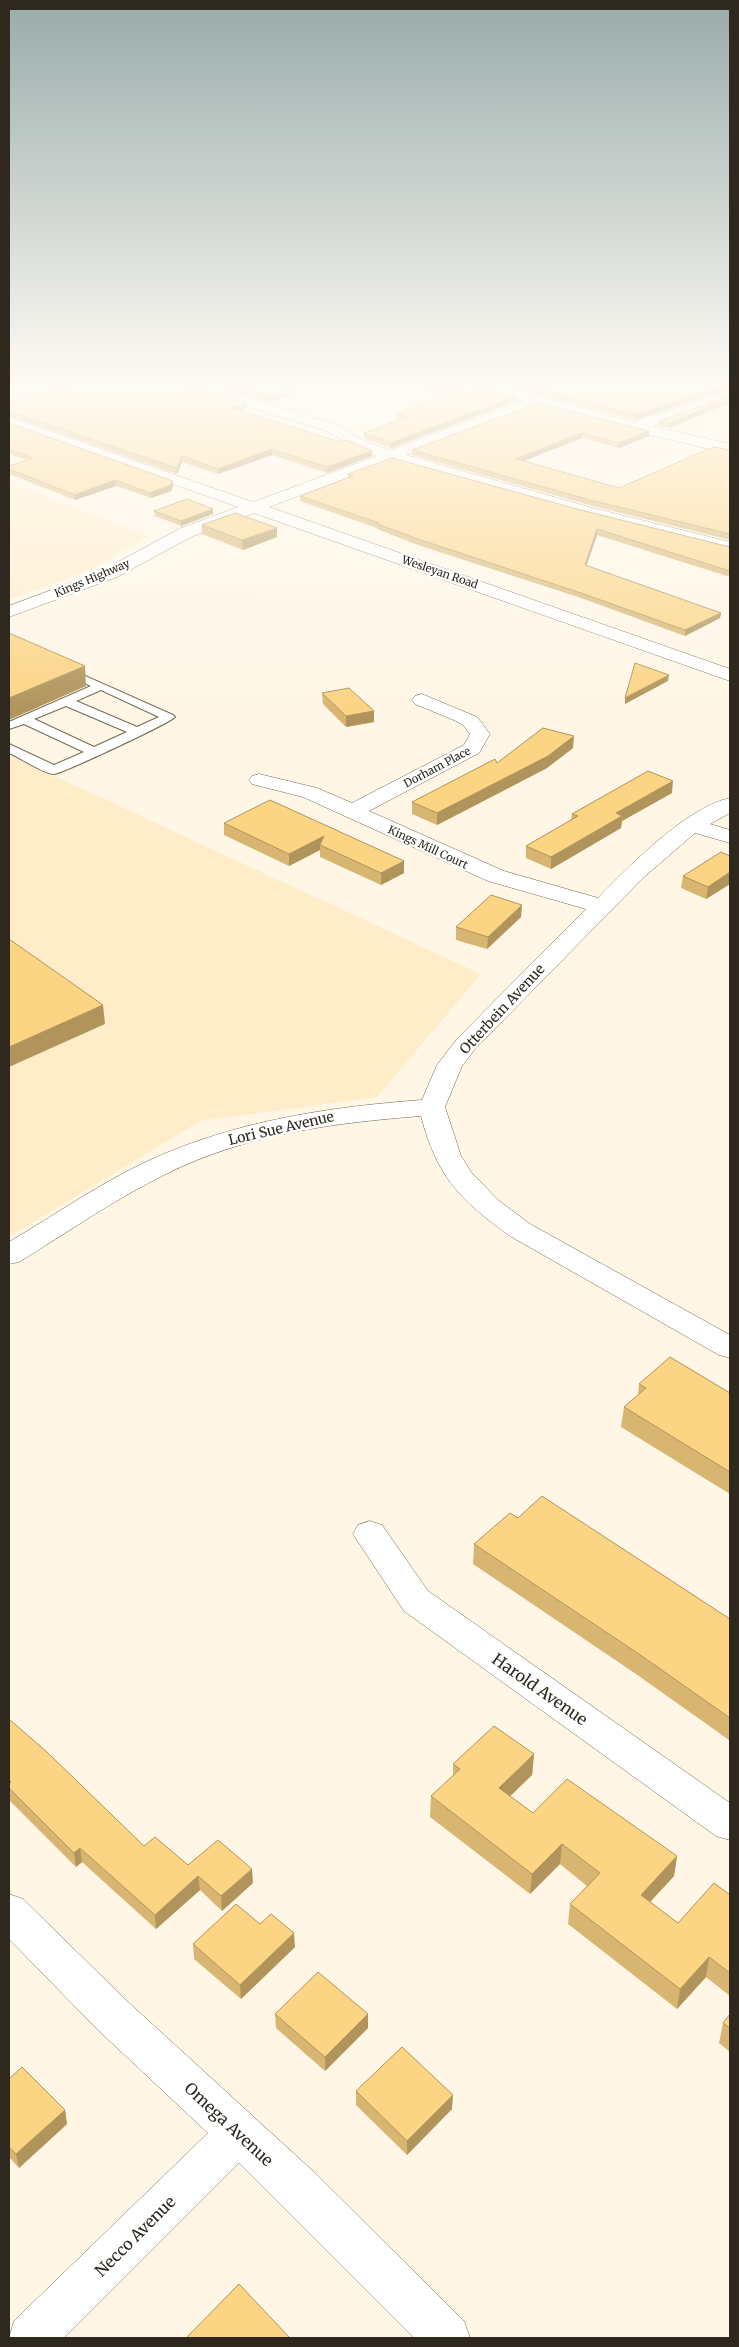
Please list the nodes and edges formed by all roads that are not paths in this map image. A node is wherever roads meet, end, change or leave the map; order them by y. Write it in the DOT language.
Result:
graph roads {
  1 [pos="214,493"];
  2 [pos="294,493"];
  3 [pos="521,493"];
  4 [pos="256,507"];
  5 [pos="730,547"];
  6 [pos="9,612"];
  7 [pos="53,664"];
  8 [pos="730,675"];
  9 [pos="101,686"];
  10 [pos="422,700"];
  11 [pos="66,701"];
  12 [pos="24,719"];
  13 [pos="9,726"];
  14 [pos="137,732"];
  15 [pos="9,748"];
  16 [pos="94,752"];
  17 [pos="259,780"];
  18 [pos="730,804"];
  19 [pos="352,811"];
  20 [pos="692,826"];
  21 [pos="730,837"];
  22 [pos="601,906"];
  23 [pos="432,1107"];
  24 [pos="9,1255"];
  25 [pos="730,1348"];
  26 [pos="370,1534"];
  27 [pos="730,1824"];
  28 [pos="9,1912"];
  29 [pos="239,2133"];
  30 [pos="31,2338"];
  31 [pos="447,2338"];
  1 -- 4 [label="street, Wesleyan Road"];
  2 -- 4 [label="street, Kings Highway"];
  3 -- 5 [label="street"];
  4 -- 6 [label="street, Kings Highway"];
  4 -- 8 [label="street, Wesleyan Road"];
  7 -- 9 [label="lane"];
  9 -- 11 [label="lane"];
  9 -- 14 [label="lane"];
  10 -- 19 [label="street, Dorham Place"];
  11 -- 12 [label="lane"];
  11 -- 14 [label="lane"];
  12 -- 13 [label="lane"];
  12 -- 16 [label="lane"];
  14 -- 16 [label="lane"];
  15 -- 16 [label="lane"];
  17 -- 19 [label="street, Kings Mill Court"];
  18 -- 20 [label="street, Otterbein Avenue"];
  19 -- 22 [label="street, Kings Mill Court"];
  20 -- 21 [label="street"];
  20 -- 22 [label="street, Otterbein Avenue"];
  22 -- 23 [label="street, Otterbein Avenue"];
  23 -- 24 [label="street, Lori Sue Avenue"];
  23 -- 25 [label="street"];
  26 -- 27 [label="street, Harold Avenue"];
  28 -- 29 [label="street, Omega Avenue"];
  29 -- 30 [label="street, Necco Avenue"];
  29 -- 31 [label="street, Omega Avenue"];
}
